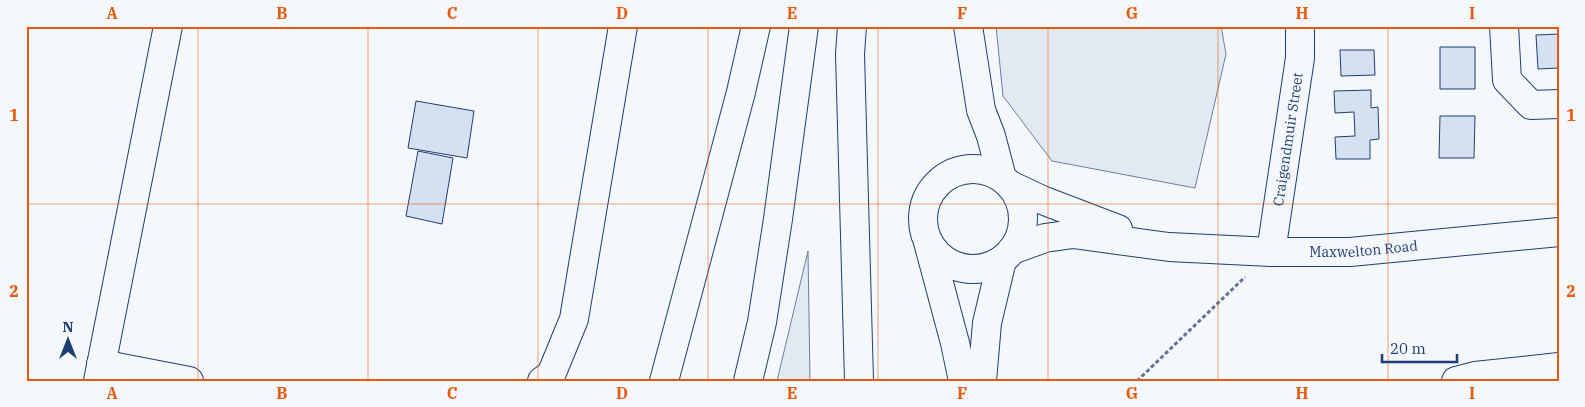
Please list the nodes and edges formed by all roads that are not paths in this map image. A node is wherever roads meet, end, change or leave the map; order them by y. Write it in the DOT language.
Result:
graph roads {
  1 [pos="168,26"];
  2 [pos="623,26"];
  3 [pos="756,26"];
  4 [pos="804,26"];
  5 [pos="852,26"];
  6 [pos="968,26"];
  7 [pos="1300,26"];
  8 [pos="1504,26"];
  9 [pos="1559,104"];
  10 [pos="1006,181"];
  11 [pos="1559,232"];
  12 [pos="926,235"];
  13 [pos="1169,247"];
  14 [pos="1271,252"];
  15 [pos="1007,255"];
  16 [pos="1559,368"];
  17 [pos="100,372"];
  18 [pos="189,381"];
  19 [pos="542,381"];
  20 [pos="664,381"];
  21 [pos="748,381"];
  22 [pos="859,381"];
  23 [pos="963,381"];
  24 [pos="982,381"];
  25 [pos="1456,381"];
  1 -- 17 [label="main road"];
  2 -- 19 [label="main road"];
  3 -- 20 [label="main road"];
  4 -- 21 [label="main road"];
  5 -- 22 [label="main road"];
  6 -- 10 [label="main road"];
  7 -- 14 [label="main road, Craigendmuir Street"];
  8 -- 9 [label="main road"];
  10 -- 12 [label="main road"];
  10 -- 13 [label="main road, Maxwelton Road"];
  10 -- 15 [label="main road"];
  11 -- 14 [label="main road, Maxwelton Road"];
  12 -- 15 [label="main road"];
  12 -- 23 [label="main road"];
  13 -- 14 [label="main road, Maxwelton Road"];
  13 -- 15 [label="main road, Maxwelton Road"];
  15 -- 24 [label="main road"];
  16 -- 25 [label="main road"];
  17 -- 18 [label="main road"];
}
